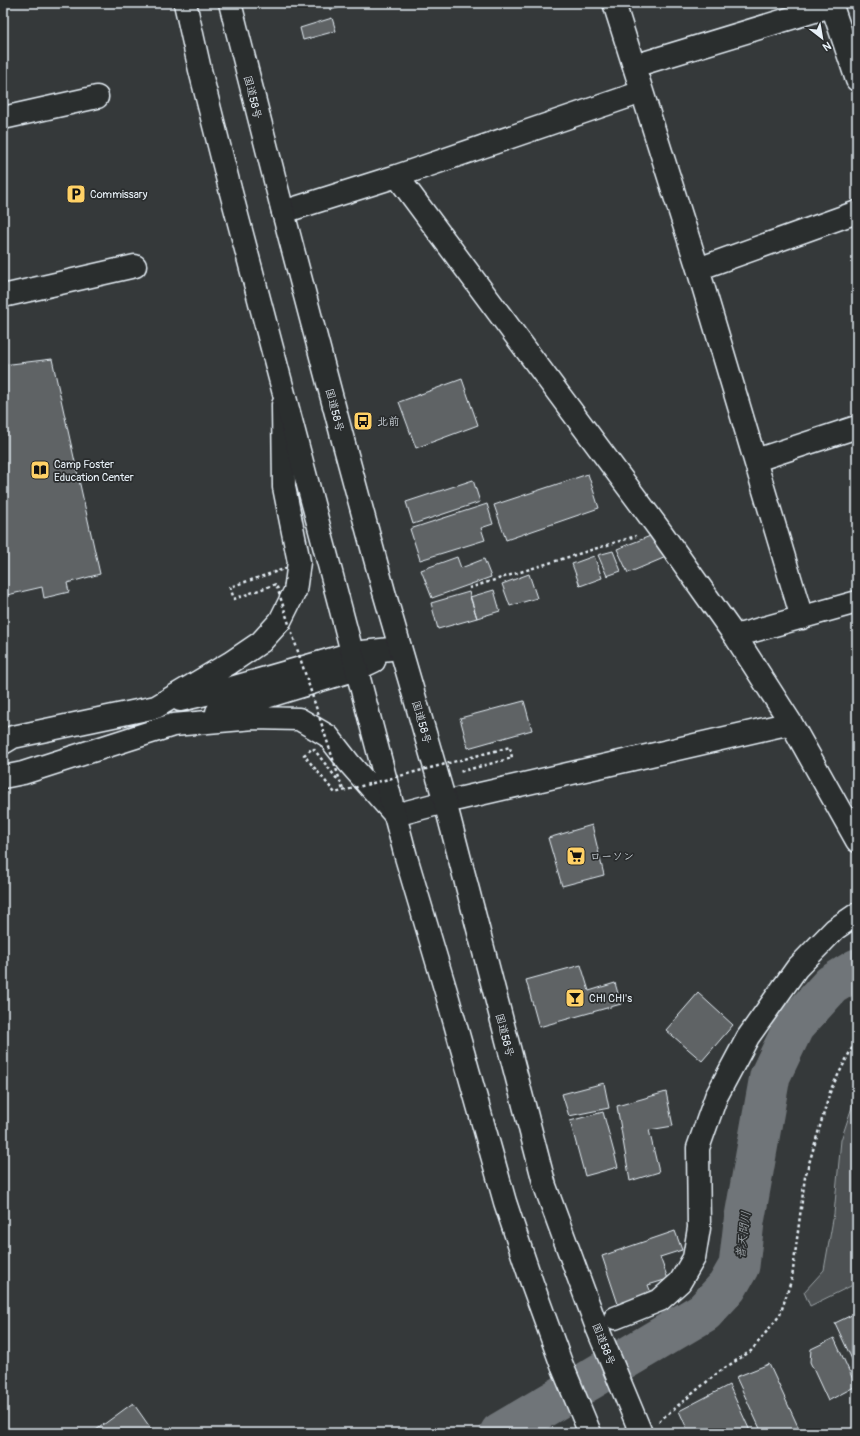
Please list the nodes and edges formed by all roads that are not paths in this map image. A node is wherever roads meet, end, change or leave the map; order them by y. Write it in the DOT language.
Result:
graph roads {
  1 [pos="185,3"];
  2 [pos="230,3"];
  3 [pos="614,3"];
  4 [pos="831,4"];
  5 [pos="634,66"];
  6 [pos="857,80"];
  7 [pos="642,92"];
  8 [pos="97,97"];
  9 [pos="3,118"];
  10 [pos="397,176"];
  11 [pos="283,212"];
  12 [pos="857,212"];
  13 [pos="134,266"];
  14 [pos="698,269"];
  15 [pos="3,296"];
  16 [pos="283,394"];
  17 [pos="857,426"];
  18 [pos="756,460"];
  19 [pos="857,602"];
  20 [pos="802,618"];
  21 [pos="735,636"];
  22 [pos="400,648"];
  23 [pos="355,661"];
  24 [pos="156,707"];
  25 [pos="791,723"];
  26 [pos="173,725"];
  27 [pos="3,742"];
  28 [pos="3,777"];
  29 [pos="445,802"];
  30 [pos="395,815"];
  31 [pos="857,841"];
  32 [pos="857,914"];
  33 [pos="615,1318"];
  34 [pos="649,1428"];
  35 [pos="589,1432"];
  1 -- 16 [label="main road"];
  2 -- 11 [label="main road, 国道58号"];
  3 -- 5 [label="main road"];
  4 -- 5 [label="main road"];
  4 -- 6 [label="main road"];
  5 -- 7 [label="main road"];
  7 -- 10 [label="main road"];
  7 -- 14 [label="main road"];
  8 -- 9 [label="main road"];
  10 -- 11 [label="main road"];
  10 -- 21 [label="main road"];
  11 -- 22 [label="main road, 国道58号"];
  12 -- 14 [label="main road"];
  13 -- 15 [label="main road"];
  14 -- 18 [label="main road"];
  16 -- 23 [label="main road"];
  16 -- 24 [label="main road"];
  17 -- 18 [label="main road"];
  18 -- 20 [label="main road"];
  19 -- 20 [label="main road"];
  20 -- 21 [label="main road"];
  21 -- 25 [label="main road"];
  22 -- 23 [label="main road"];
  22 -- 29 [label="main road, 国道58号"];
  23 -- 24 [label="main road"];
  23 -- 26 [label="main road"];
  23 -- 30 [label="main road"];
  24 -- 27 [label="main road"];
  25 -- 29 [label="main road"];
  25 -- 31 [label="main road"];
  26 -- 28 [label="main road"];
  26 -- 30 [label="main road"];
  29 -- 30 [label="main road"];
  29 -- 34 [label="main road, 国道58号"];
  30 -- 35 [label="main road"];
  32 -- 33 [label="main road"];
}
